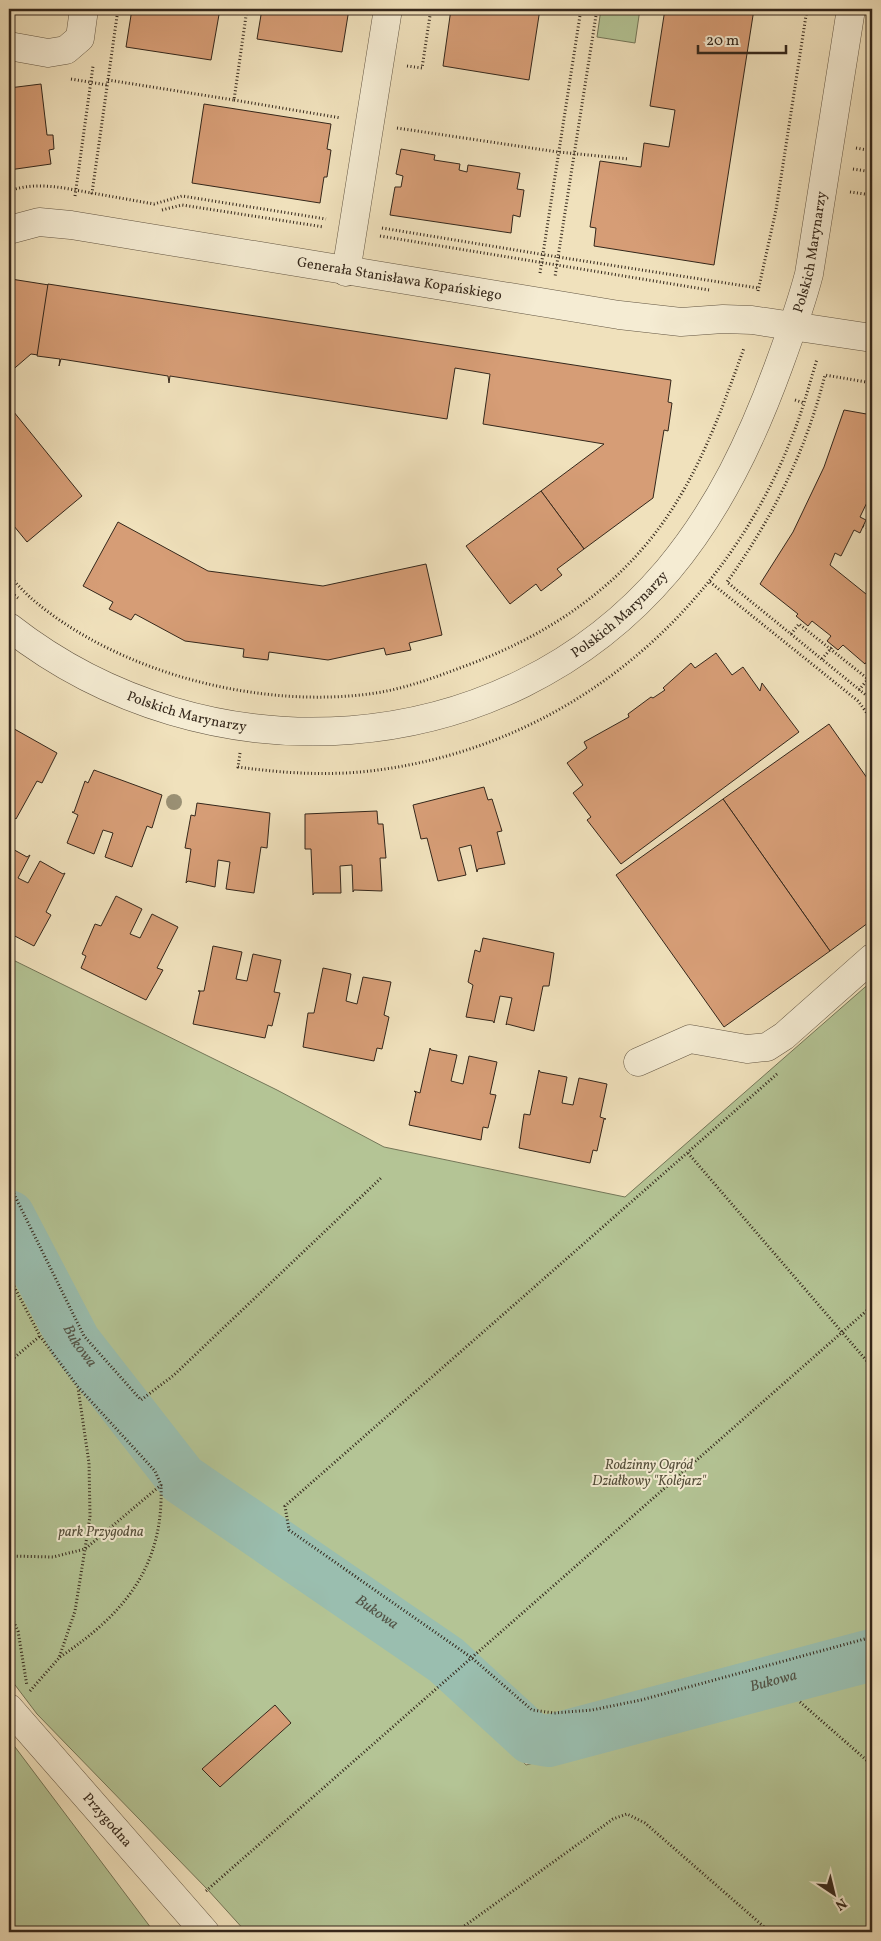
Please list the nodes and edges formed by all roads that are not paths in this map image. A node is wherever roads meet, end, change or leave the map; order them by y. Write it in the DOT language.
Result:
graph roads {
  1 [pos="84,9"];
  2 [pos="388,9"];
  3 [pos="850,9"];
  4 [pos="9,46"];
  5 [pos="9,230"];
  6 [pos="346,272"];
  7 [pos="793,328"];
  8 [pos="872,338"];
  9 [pos="9,627"];
  10 [pos="872,958"];
  11 [pos="638,1062"];
  12 [pos="9,1708"];
  13 [pos="205,1932"];
  1 -- 4 [label="street"];
  2 -- 6 [label="street"];
  3 -- 7 [label="street, Polskich Marynarzy"];
  5 -- 6 [label="street, Generała Stanisława Kopańskiego"];
  6 -- 7 [label="street, Generała Stanisława Kopańskiego"];
  7 -- 8 [label="street, Generała Stanisława Kopańskiego"];
  7 -- 9 [label="street, Polskich Marynarzy"];
  10 -- 11 [label="street"];
  12 -- 13 [label="street, Przygodna"];
}
